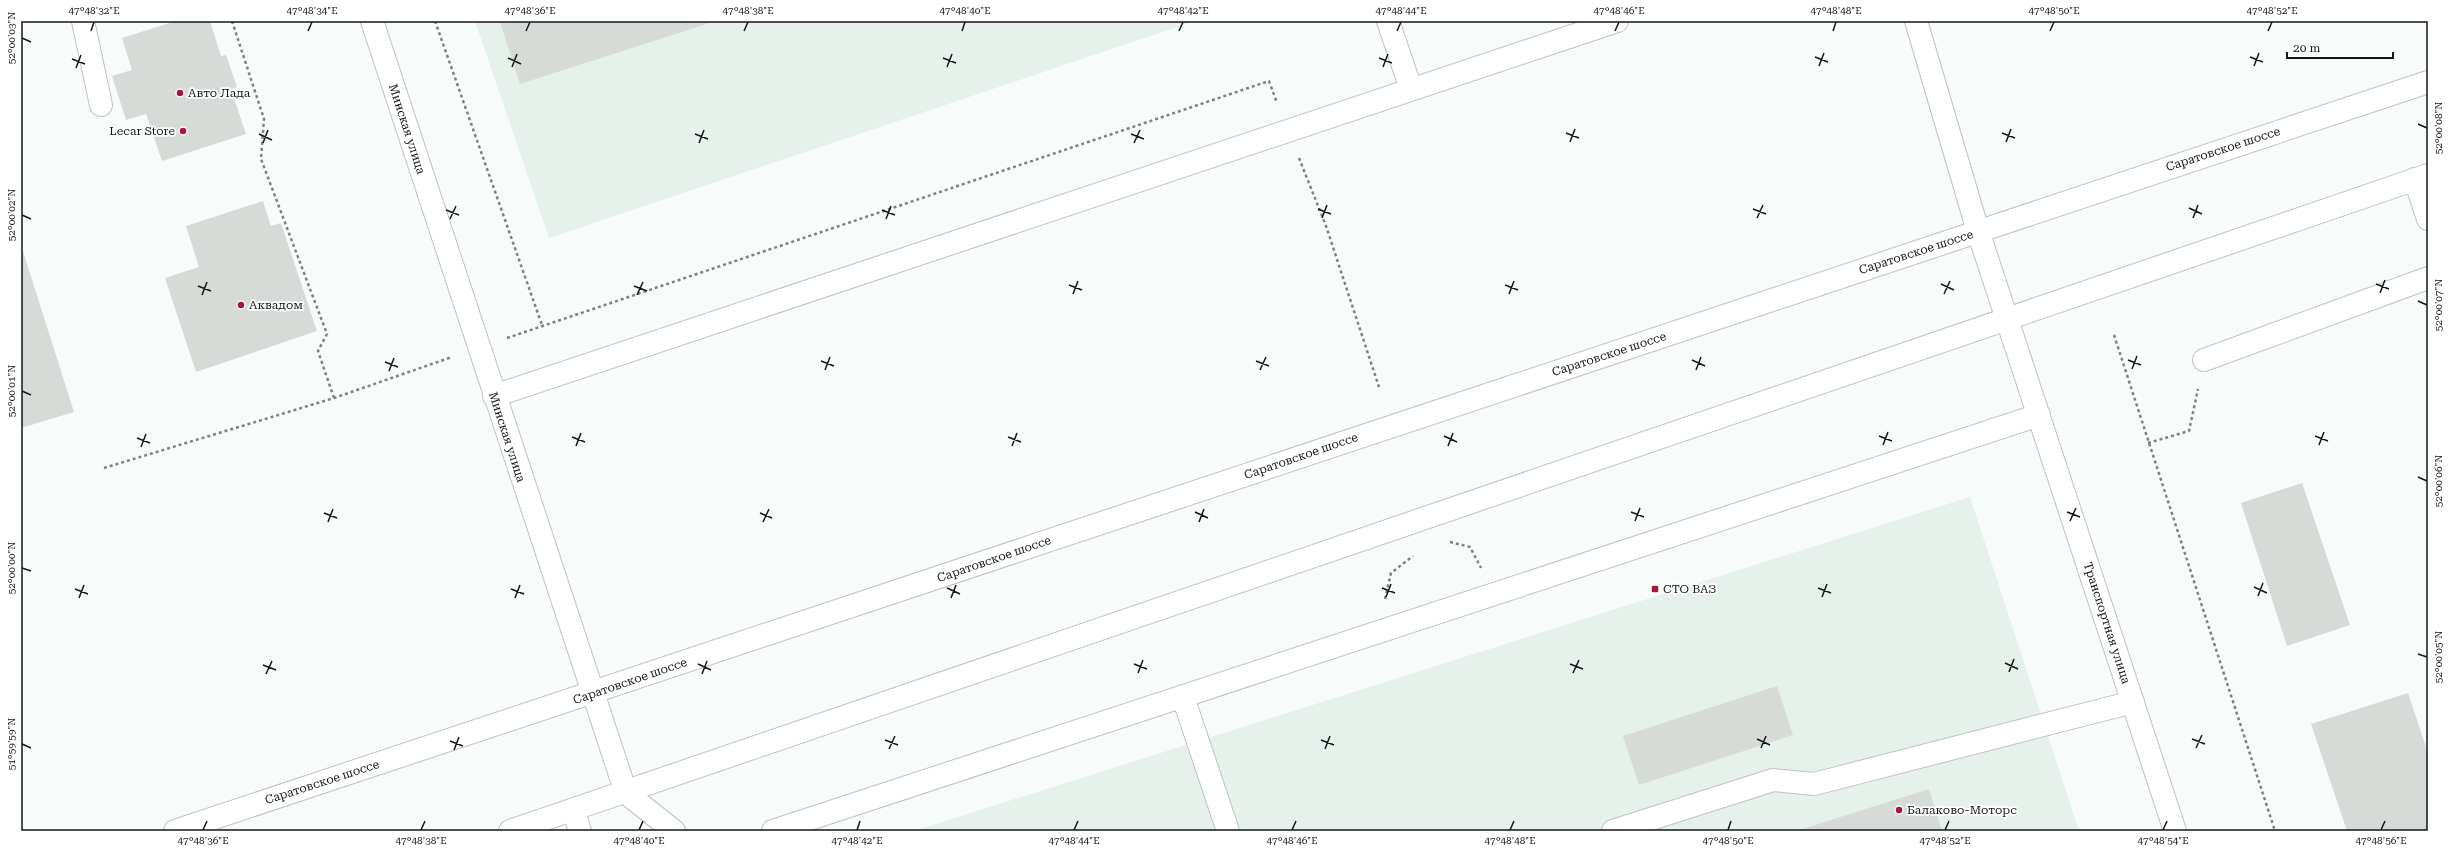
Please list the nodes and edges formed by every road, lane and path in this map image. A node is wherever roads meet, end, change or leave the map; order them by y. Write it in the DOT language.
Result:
graph roads {
  1 [pos="83,21"];
  2 [pos="232,21"];
  3 [pos="372,21"];
  4 [pos="435,21"];
  5 [pos="1388,21"];
  6 [pos="1617,21"];
  7 [pos="1916,21"];
  8 [pos="1268,81"];
  9 [pos="2428,82"];
  10 [pos="1411,89"];
  11 [pos="101,105"];
  12 [pos="2422,177"];
  13 [pos="2428,219"];
  14 [pos="1326,226"];
  15 [pos="1978,231"];
  16 [pos="2428,278"];
  17 [pos="2007,319"];
  18 [pos="542,326"];
  19 [pos="2114,335"];
  20 [pos="478,348"];
  21 [pos="2204,360"];
  22 [pos="1379,387"];
  23 [pos="494,396"];
  24 [pos="334,398"];
  25 [pos="2039,415"];
  26 [pos="2148,443"];
  27 [pos="104,468"];
  28 [pos="1418,551"];
  29 [pos="1378,633"];
  30 [pos="591,694"];
  31 [pos="1183,697"];
  32 [pos="2133,702"];
  33 [pos="626,793"];
  34 [pos="577,821"];
  35 [pos="174,831"];
  36 [pos="510,831"];
  37 [pos="674,831"];
  38 [pos="773,831"];
  39 [pos="1228,831"];
  40 [pos="1613,831"];
  41 [pos="2175,831"];
  42 [pos="2275,831"];
  1 -- 11 [label="main road"];
  2 -- 24 [label="path"];
  3 -- 20 [label="main road, Минская улица"];
  4 -- 18 [label="path"];
  5 -- 10 [label="main road"];
  6 -- 10 [label="main road"];
  7 -- 15 [label="main road, Транспортная улица"];
  8 -- 18 [label="path"];
  9 -- 15 [label="main road, Саратовское шоссе"];
  10 -- 23 [label="main road"];
  12 -- 13 [label="main road"];
  12 -- 17 [label="main road"];
  14 -- 22 [label="path"];
  15 -- 17 [label="main road, Транспортная улица"];
  15 -- 30 [label="main road, Саратовское шоссе"];
  16 -- 21 [label="main road"];
  17 -- 25 [label="main road, Транспортная улица"];
  17 -- 33 [label="main road"];
  18 -- 20 [label="path"];
  19 -- 26 [label="path"];
  20 -- 23 [label="main road, Минская улица"];
  20 -- 24 [label="path"];
  21 -- 26 [label="path"];
  23 -- 30 [label="main road, Минская улица"];
  24 -- 27 [label="path"];
  25 -- 29 [label="main road"];
  25 -- 32 [label="main road, Транспортная улица"];
  26 -- 42 [label="path"];
  28 -- 29 [label="path"];
  29 -- 31 [label="main road"];
  30 -- 33 [label="main road, Минская улица"];
  30 -- 35 [label="main road, Саратовское шоссе"];
  31 -- 38 [label="main road"];
  31 -- 39 [label="main road"];
  32 -- 40 [label="main road"];
  32 -- 41 [label="main road, Транспортная улица"];
  33 -- 34 [label="main road"];
  33 -- 37 [label="main road"];
  34 -- 36 [label="main road"];
}
